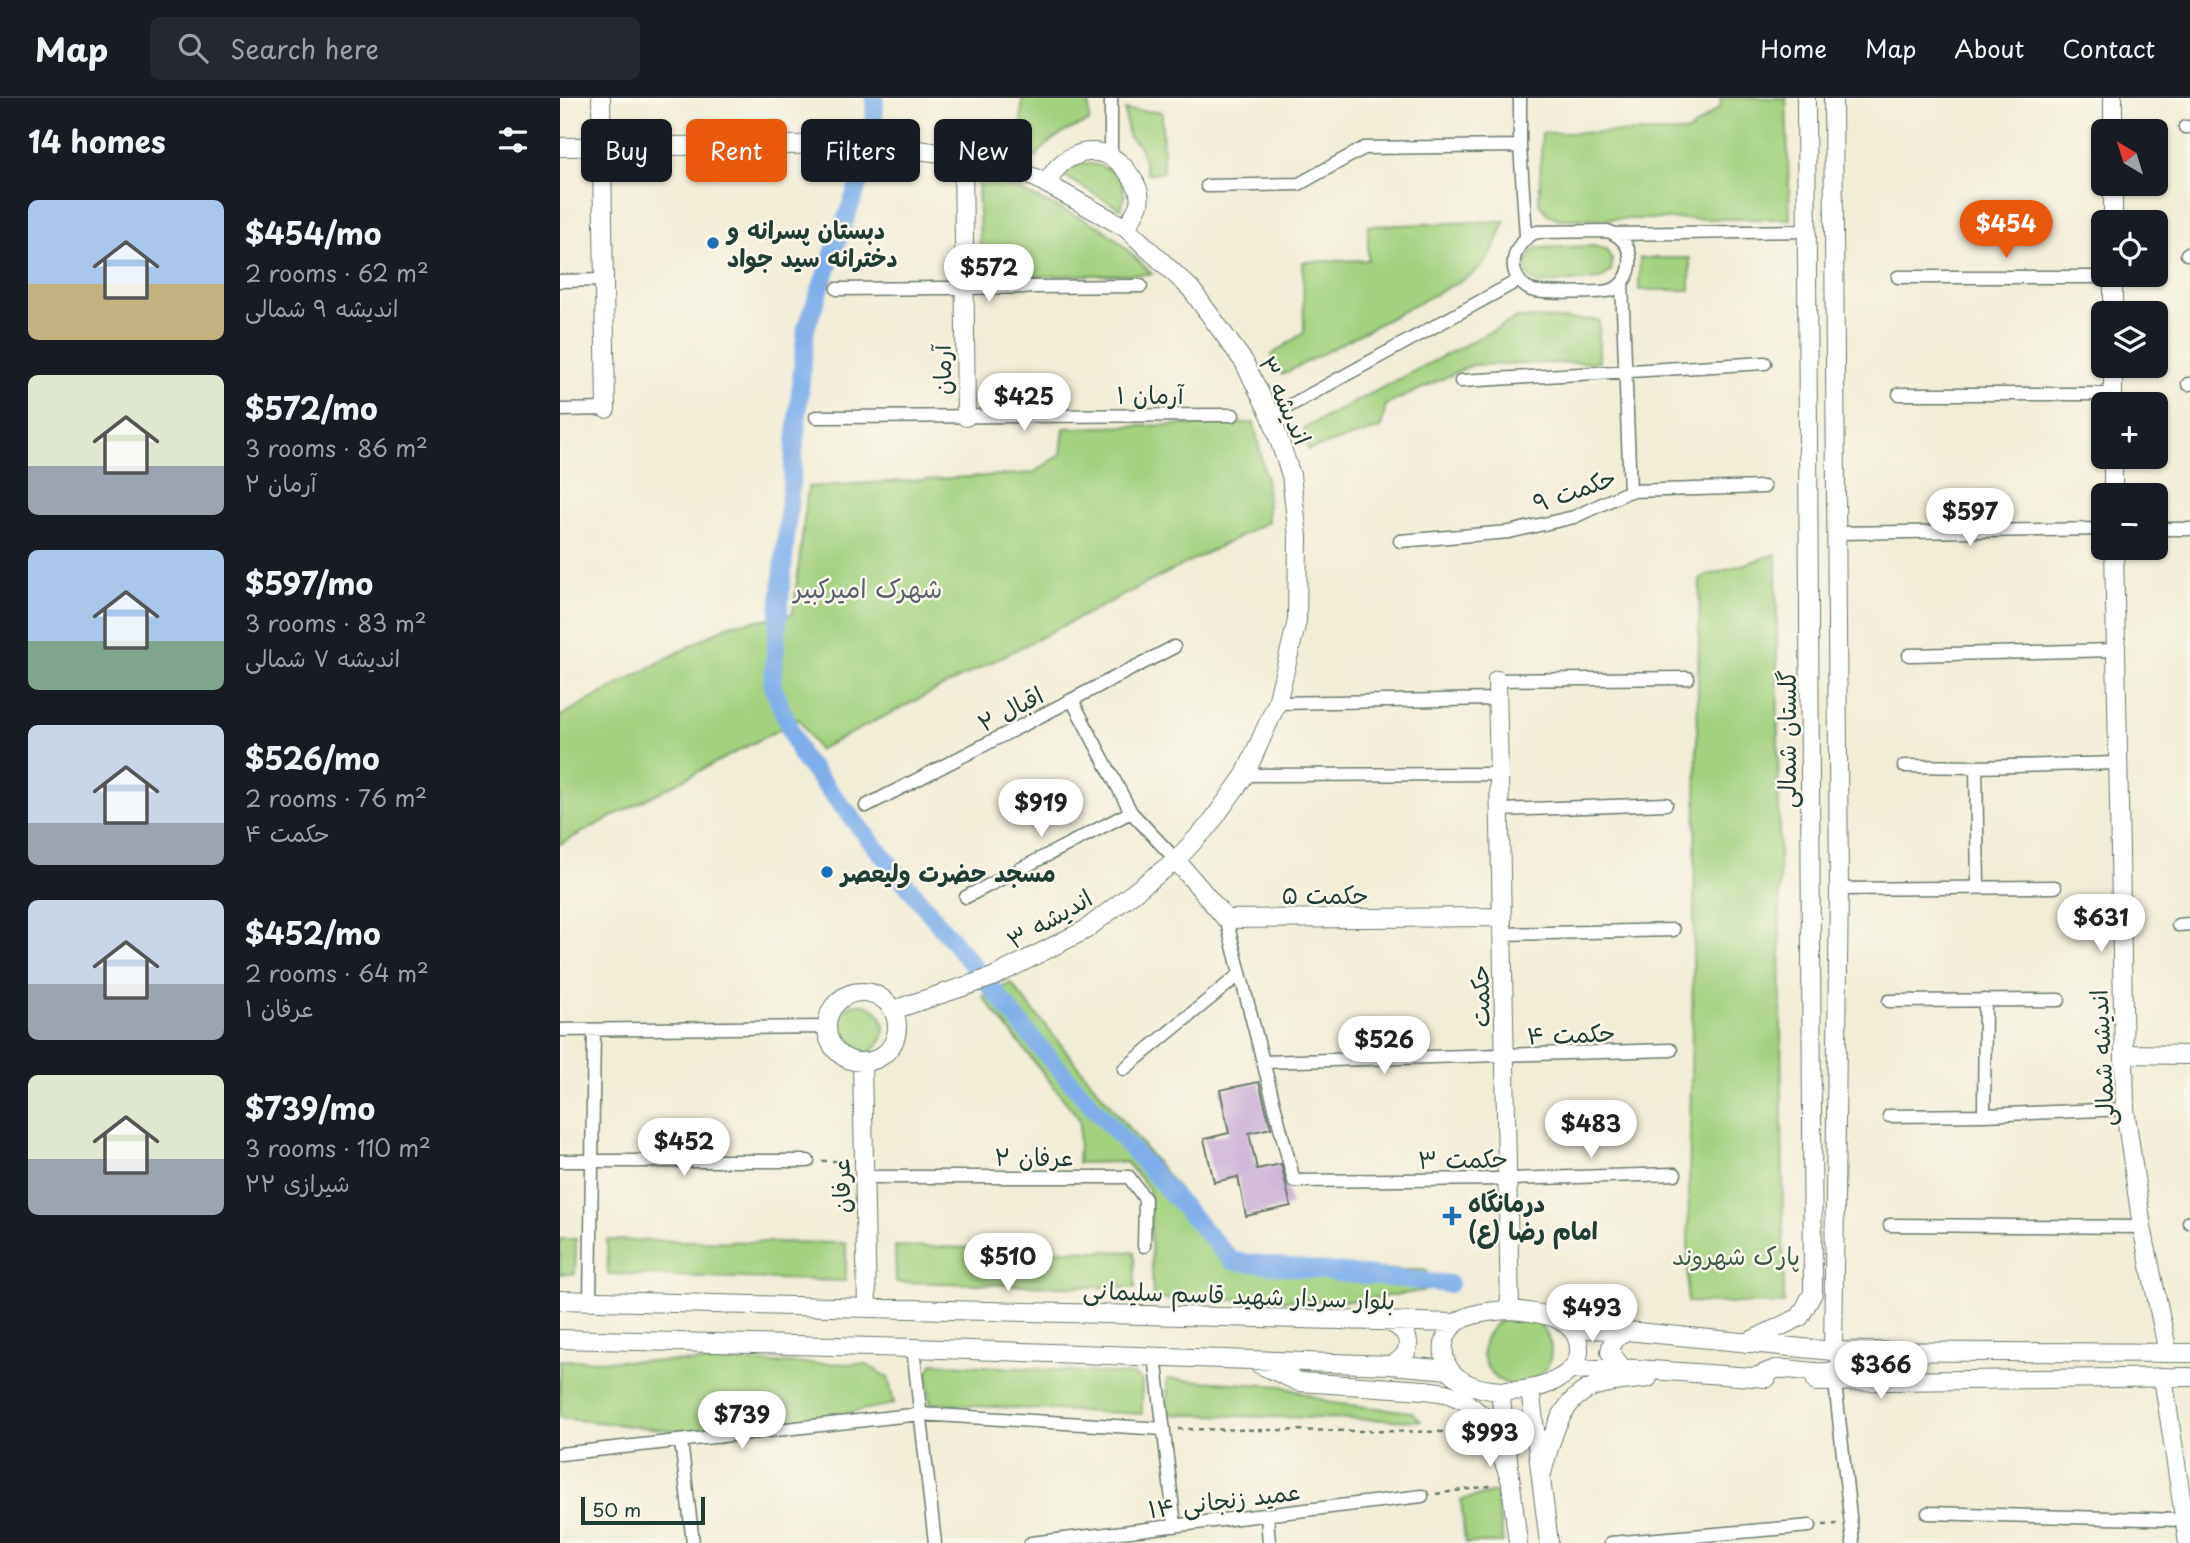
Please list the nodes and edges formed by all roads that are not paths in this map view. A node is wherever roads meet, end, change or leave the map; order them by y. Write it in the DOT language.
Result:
graph roads {
  1 [pos="601,98"];
  2 [pos="1111,98"];
  3 [pos="1520,98"];
  4 [pos="1806,98"];
  5 [pos="1833,98"];
  6 [pos="2113,98"];
  7 [pos="601,119"];
  8 [pos="2113,119"];
  9 [pos="672,145"];
  10 [pos="581,146"];
  11 [pos="1520,146"];
  12 [pos="560,147"];
  13 [pos="934,152"];
  14 [pos="1111,156"];
  15 [pos="1032,177"];
  16 [pos="603,182"];
  17 [pos="963,182"];
  18 [pos="1048,184"];
  19 [pos="1207,186"];
  20 [pos="1126,228"];
  21 [pos="1807,231"];
  22 [pos="1615,234"];
  23 [pos="1526,236"];
  24 [pos="1899,276"];
  25 [pos="2091,276"];
  26 [pos="604,280"];
  27 [pos="1519,280"];
  28 [pos="560,281"];
  29 [pos="1622,283"];
  30 [pos="1141,286"];
  31 [pos="965,288"];
  32 [pos="836,289"];
  33 [pos="1765,363"];
  34 [pos="1625,370"];
  35 [pos="1461,381"];
  36 [pos="1899,394"];
  37 [pos="2091,398"];
  38 [pos="606,408"];
  39 [pos="560,410"];
  40 [pos="1233,415"];
  41 [pos="1271,416"];
  42 [pos="816,417"];
  43 [pos="966,417"];
  44 [pos="1764,487"];
  45 [pos="1630,491"];
  46 [pos="2091,529"];
  47 [pos="2168,529"];
  48 [pos="2190,529"];
  49 [pos="1810,533"];
  50 [pos="1836,533"];
  51 [pos="1400,541"];
  52 [pos="2114,560"];
  53 [pos="1174,647"];
  54 [pos="2115,650"];
  55 [pos="1909,655"];
  56 [pos="1688,678"];
  57 [pos="1497,680"];
  58 [pos="1498,699"];
  59 [pos="1072,700"];
  60 [pos="1277,703"];
  61 [pos="2117,763"];
  62 [pos="1904,766"];
  63 [pos="1976,767"];
  64 [pos="1499,774"];
  65 [pos="1245,775"];
  66 [pos="1666,804"];
  67 [pos="866,806"];
  68 [pos="1500,810"];
  69 [pos="1131,812"];
  70 [pos="1177,860"];
  71 [pos="1978,887"];
  72 [pos="2056,887"];
  73 [pos="1839,889"];
  74 [pos="966,897"];
  75 [pos="1226,919"];
  76 [pos="1502,926"];
  77 [pos="1673,930"];
  78 [pos="1240,974"];
  79 [pos="1985,1000"];
  80 [pos="2059,1000"];
  81 [pos="1889,1001"];
  82 [pos="893,1010"];
  83 [pos="827,1027"];
  84 [pos="560,1030"];
  85 [pos="594,1030"];
  86 [pos="1671,1050"];
  87 [pos="2124,1054"];
  88 [pos="2190,1055"];
  89 [pos="1505,1056"];
  90 [pos="1263,1062"];
  91 [pos="862,1063"];
  92 [pos="1124,1069"];
  93 [pos="2125,1109"];
  94 [pos="1984,1115"];
  95 [pos="1889,1116"];
  96 [pos="560,1161"];
  97 [pos="592,1161"];
  98 [pos="808,1161"];
  99 [pos="864,1169"];
  100 [pos="1675,1174"];
  101 [pos="1507,1179"];
  102 [pos="1890,1225"];
  103 [pos="2141,1227"];
  104 [pos="1144,1246"];
  105 [pos="560,1300"];
  106 [pos="590,1301"];
  107 [pos="867,1308"];
  108 [pos="1510,1310"];
  109 [pos="1391,1323"];
  110 [pos="1455,1323"];
  111 [pos="1571,1328"];
  112 [pos="1627,1331"];
  113 [pos="560,1339"];
  114 [pos="1746,1343"];
  115 [pos="913,1348"];
  116 [pos="1833,1351"];
  117 [pos="2168,1353"];
  118 [pos="2190,1353"];
  119 [pos="1155,1356"];
  120 [pos="1249,1360"];
  121 [pos="1390,1365"];
  122 [pos="1622,1368"];
  123 [pos="1450,1370"];
  124 [pos="1572,1370"];
  125 [pos="1681,1373"];
  126 [pos="1755,1377"];
  127 [pos="2163,1377"];
  128 [pos="2190,1377"];
  129 [pos="1835,1383"];
  130 [pos="1530,1390"];
  131 [pos="1500,1391"];
  132 [pos="920,1414"];
  133 [pos="1504,1426"];
  134 [pos="1534,1426"];
  135 [pos="1164,1429"];
  136 [pos="681,1441"];
  137 [pos="560,1454"];
  138 [pos="1541,1478"];
  139 [pos="1511,1482"];
  140 [pos="1422,1496"];
  141 [pos="1927,1513"];
  142 [pos="1267,1514"];
  143 [pos="2183,1520"];
  144 [pos="1175,1526"];
  145 [pos="1810,1526"];
  146 [pos="693,1543"];
  147 [pos="935,1543"];
  148 [pos="1031,1543"];
  149 [pos="1269,1543"];
  150 [pos="1518,1543"];
  151 [pos="1549,1543"];
  152 [pos="1611,1543"];
  153 [pos="1853,1543"];
  154 [pos="2188,1543"];
  1 -- 7 [label="main road"];
  2 -- 14 [label="street"];
  3 -- 11 [label="street"];
  4 -- 21 [label="main road, گلستان شمالی"];
  5 -- 50 [label="main road"];
  6 -- 8 [label="main road"];
  9 -- 13 [label="main road, اندیشه ۳"];
  10 -- 12 [label="main road, اندیشه ۳"];
  11 -- 19 [label="street"];
  11 -- 23 [label="street"];
  14 -- 18 [label="main road"];
  14 -- 20 [label="main road"];
  15 -- 18 [label="main road, اندیشه ۳"];
  16 -- 26 [label="main road"];
  17 -- 31 [label="main road, آرمان"];
  18 -- 20 [label="main road, اندیشه ۳"];
  20 -- 41 [label="main road, اندیشه ۳"];
  21 -- 22 [label="street"];
  21 -- 49 [label="main road, گلستان شمالی"];
  22 -- 23 [label="street"];
  22 -- 29 [label="street"];
  23 -- 27 [label="street"];
  24 -- 25 [label="street"];
  26 -- 28 [label="street"];
  26 -- 38 [label="main road"];
  27 -- 29 [label="street"];
  27 -- 41 [label="street"];
  29 -- 34 [label="street"];
  30 -- 31 [label="street"];
  31 -- 32 [label="street"];
  31 -- 43 [label="main road, آرمان"];
  33 -- 34 [label="street"];
  34 -- 35 [label="street"];
  34 -- 45 [label="street"];
  36 -- 37 [label="street"];
  38 -- 39 [label="street"];
  40 -- 43 [label="street, آرمان ۱"];
  41 -- 60 [label="main road, اندیشه ۳"];
  42 -- 43 [label="street, آرمان ۱"];
  44 -- 45 [label="street, حکمت ۹"];
  45 -- 51 [label="street, حکمت ۹"];
  46 -- 50 [label="street"];
  47 -- 48 [label="street"];
  49 -- 50 [label="main road"];
  49 -- 114 [label="main road, گلستان شمالی"];
  50 -- 73 [label="main road"];
  52 -- 54 [label="main road, اندیشه شمالی"];
  53 -- 59 [label="street, اقبال ۲"];
  54 -- 55 [label="street"];
  54 -- 61 [label="main road, اندیشه شمالی"];
  56 -- 57 [label="street"];
  57 -- 58 [label="main road, حکمت"];
  58 -- 60 [label="street"];
  58 -- 64 [label="main road, حکمت"];
  59 -- 67 [label="street, اقبال ۲"];
  59 -- 69 [label="street"];
  60 -- 65 [label="main road, اندیشه ۳"];
  61 -- 63 [label="street"];
  61 -- 87 [label="main road, اندیشه شمالی"];
  62 -- 63 [label="street"];
  63 -- 71 [label="street"];
  64 -- 65 [label="street"];
  64 -- 68 [label="main road, حکمت"];
  65 -- 70 [label="main road, اندیشه ۳"];
  66 -- 68 [label="street"];
  68 -- 76 [label="main road, حکمت"];
  69 -- 70 [label="street"];
  69 -- 74 [label="street"];
  70 -- 75 [label="main road"];
  70 -- 82 [label="main road, اندیشه ۳"];
  71 -- 72 [label="street"];
  71 -- 73 [label="street"];
  73 -- 116 [label="main road"];
  75 -- 76 [label="main road, حکمت ۵"];
  75 -- 78 [label="street"];
  76 -- 77 [label="street, حکمت ۵"];
  76 -- 89 [label="main road, حکمت"];
  78 -- 90 [label="street"];
  78 -- 92 [label="street"];
  79 -- 80 [label="street"];
  79 -- 81 [label="street"];
  79 -- 94 [label="street"];
  82 -- 83 [label="main road"];
  82 -- 91 [label="main road"];
  83 -- 85 [label="street"];
  83 -- 91 [label="main road"];
  84 -- 85 [label="street"];
  85 -- 97 [label="street"];
  86 -- 89 [label="street, حکمت ۴"];
  87 -- 88 [label="main road"];
  87 -- 93 [label="main road, اندیشه شمالی"];
  89 -- 90 [label="street, حکمت ۴"];
  89 -- 101 [label="main road, حکمت"];
  90 -- 101 [label="street, حکمت ۳"];
  91 -- 99 [label="main road, عرفان"];
  93 -- 94 [label="street"];
  93 -- 103 [label="main road, اندیشه شمالی"];
  94 -- 95 [label="street"];
  96 -- 97 [label="street"];
  97 -- 98 [label="street"];
  97 -- 106 [label="street"];
  99 -- 104 [label="street, عرفان ۲"];
  99 -- 107 [label="main road, عرفان"];
  100 -- 101 [label="street, حکمت ۳"];
  101 -- 108 [label="main road, حکمت"];
  102 -- 103 [label="street"];
  103 -- 117 [label="main road, اندیشه شمالی"];
  105 -- 106 [label="main road, بلوار سردار شهید قاسم سلیمانی"];
  106 -- 107 [label="main road, بلوار سردار شهید قاسم سلیمانی"];
  107 -- 109 [label="main road, بلوار سردار شهید قاسم سلیمانی"];
  108 -- 110 [label="main road"];
  108 -- 111 [label="main road"];
  109 -- 110 [label="main road, بلوار سردار شهید قاسم سلیمانی"];
  109 -- 121 [label="main road"];
  110 -- 123 [label="main road"];
  111 -- 112 [label="main road"];
  111 -- 124 [label="main road"];
  112 -- 114 [label="main road"];
  112 -- 122 [label="main road"];
  113 -- 115 [label="main road"];
  114 -- 116 [label="main road"];
  115 -- 119 [label="main road"];
  115 -- 132 [label="street"];
  116 -- 117 [label="main road"];
  116 -- 126 [label="main road"];
  117 -- 118 [label="main road"];
  119 -- 120 [label="main road"];
  119 -- 135 [label="street"];
  120 -- 121 [label="main road"];
  120 -- 139 [label="main road"];
  121 -- 123 [label="main road"];
  122 -- 124 [label="main road"];
  122 -- 125 [label="main road"];
  123 -- 131 [label="main road"];
  124 -- 130 [label="main road"];
  125 -- 126 [label="main road"];
  125 -- 138 [label="main road"];
  126 -- 129 [label="main road"];
  127 -- 128 [label="main road"];
  127 -- 129 [label="main road"];
  127 -- 143 [label="main road"];
  129 -- 153 [label="street"];
  130 -- 131 [label="main road"];
  130 -- 134 [label="main road"];
  131 -- 133 [label="main road"];
  132 -- 135 [label="street"];
  132 -- 136 [label="street"];
  132 -- 147 [label="street"];
  133 -- 134 [label="main road"];
  133 -- 139 [label="main road"];
  134 -- 138 [label="main road"];
  135 -- 144 [label="street"];
  136 -- 137 [label="street"];
  136 -- 146 [label="street"];
  138 -- 151 [label="main road"];
  139 -- 150 [label="main road"];
  140 -- 142 [label="street, عمید زنجانی ۱۴"];
  141 -- 143 [label="street"];
  142 -- 144 [label="street, عمید زنجانی ۱۴"];
  142 -- 149 [label="street"];
  143 -- 154 [label="main road"];
  144 -- 148 [label="street, عمید زنجانی ۱۴"];
  145 -- 152 [label="street"];
}
